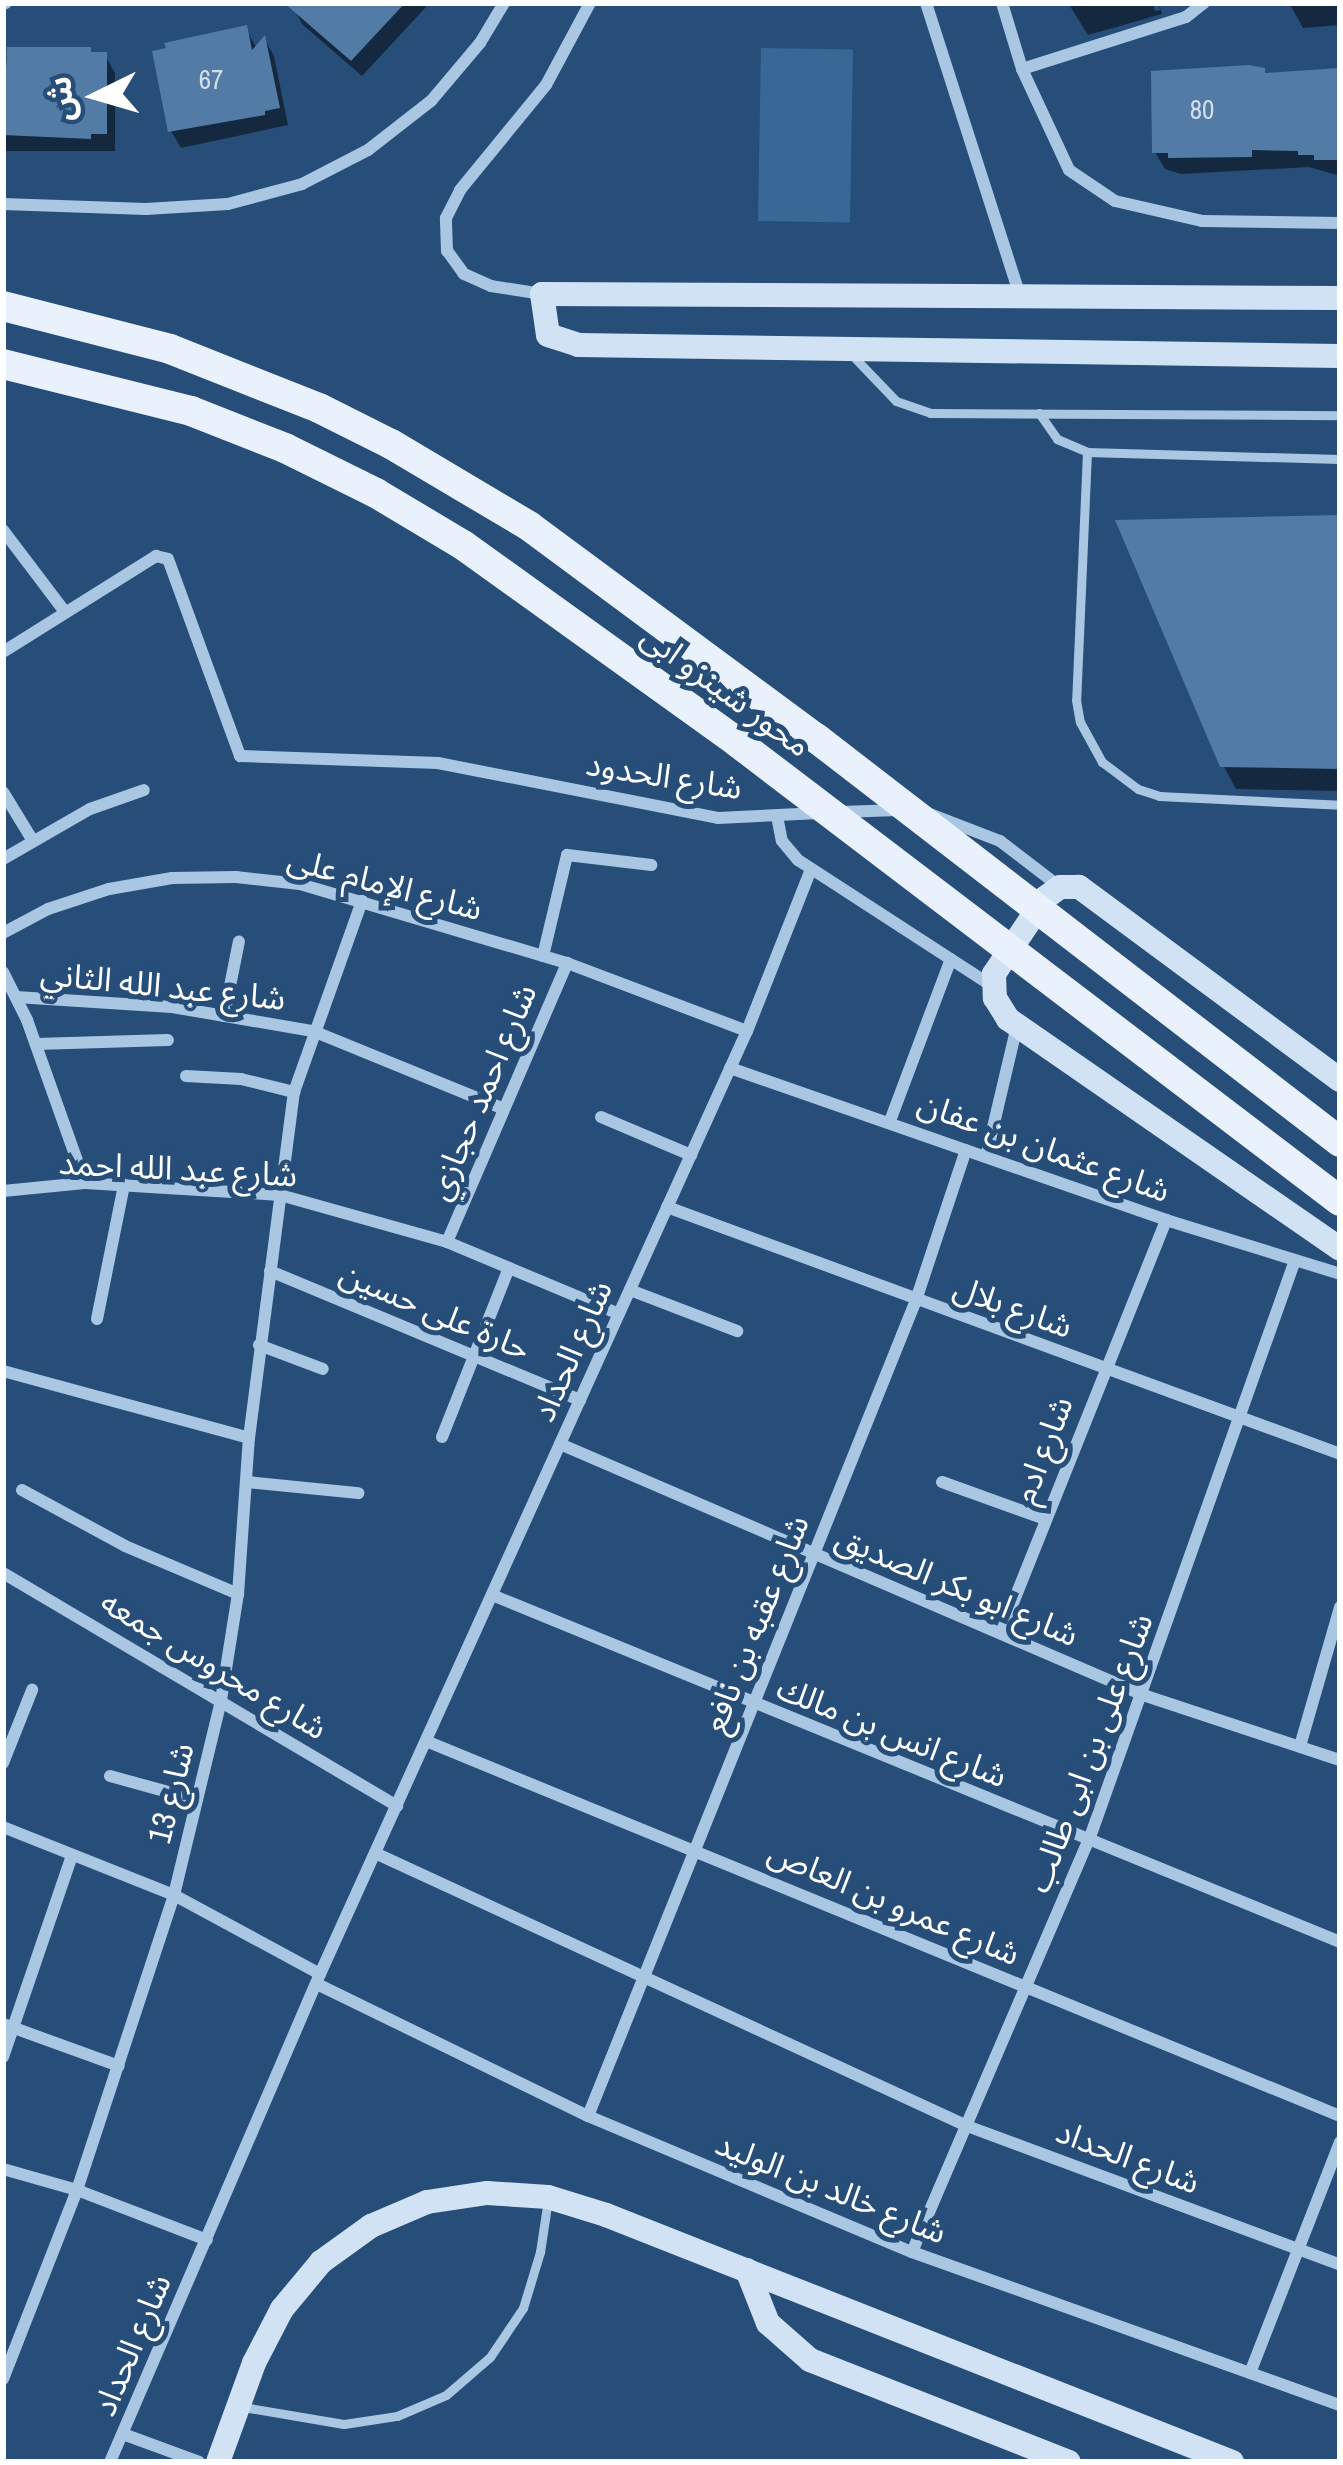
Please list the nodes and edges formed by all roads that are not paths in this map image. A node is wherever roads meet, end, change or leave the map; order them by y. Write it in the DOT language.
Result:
graph roads {
  1 [pos="504,3"];
  2 [pos="590,3"];
  3 [pos="926,3"];
  4 [pos="1002,3"];
  5 [pos="1204,3"];
  6 [pos="1022,69"];
  7 [pos="3,204"];
  8 [pos="1340,223"];
  9 [pos="1019,293"];
  10 [pos="542,294"];
  11 [pos="1340,298"];
  12 [pos="3,305"];
  13 [pos="848,350"];
  14 [pos="1340,356"];
  15 [pos="3,364"];
  16 [pos="1039,413"];
  17 [pos="1340,415"];
  18 [pos="1087,452"];
  19 [pos="1340,459"];
  20 [pos="3,530"];
  21 [pos="65,612"];
  22 [pos="3,652"];
  23 [pos="144,790"];
  24 [pos="3,792"];
  25 [pos="1340,805"];
  26 [pos="777,816"];
  27 [pos="33,841"];
  28 [pos="3,859"];
  29 [pos="651,865"];
  30 [pos="811,868"];
  31 [pos="1060,887"];
  32 [pos="362,901"];
  33 [pos="3,933"];
  34 [pos="239,941"];
  35 [pos="543,956"];
  36 [pos="951,959"];
  37 [pos="567,963"];
  38 [pos="3,973"];
  39 [pos="993,986"];
  40 [pos="16,997"];
  41 [pos="224,1016"];
  42 [pos="1017,1026"];
  43 [pos="747,1030"];
  44 [pos="313,1031"];
  45 [pos="168,1040"];
  46 [pos="36,1044"];
  47 [pos="730,1068"];
  48 [pos="186,1076"];
  49 [pos="1340,1080"];
  50 [pos="294,1092"];
  51 [pos="504,1109"];
  52 [pos="601,1117"];
  53 [pos="890,1121"];
  54 [pos="1340,1142"];
  55 [pos="966,1150"];
  56 [pos="691,1155"];
  57 [pos="986,1157"];
  58 [pos="85,1183"];
  59 [pos="124,1185"];
  60 [pos="3,1191"];
  61 [pos="280,1195"];
  62 [pos="1340,1201"];
  63 [pos="667,1208"];
  64 [pos="1166,1220"];
  65 [pos="447,1242"];
  66 [pos="1340,1249"];
  67 [pos="1294,1263"];
  68 [pos="509,1268"];
  69 [pos="270,1271"];
  70 [pos="1340,1274"];
  71 [pos="630,1290"];
  72 [pos="916,1300"];
  73 [pos="620,1313"];
  74 [pos="97,1319"];
  75 [pos="737,1331"];
  76 [pos="259,1345"];
  77 [pos="473,1357"];
  78 [pos="323,1369"];
  79 [pos="1104,1369"];
  80 [pos="3,1371"];
  81 [pos="580,1400"];
  82 [pos="1239,1419"];
  83 [pos="442,1437"];
  84 [pos="249,1438"];
  85 [pos="560,1444"];
  86 [pos="1340,1454"];
  87 [pos="247,1482"];
  88 [pos="942,1482"];
  89 [pos="22,1490"];
  90 [pos="358,1493"];
  91 [pos="1045,1519"];
  92 [pos="814,1553"];
  93 [pos="3,1573"];
  94 [pos="238,1594"];
  95 [pos="492,1595"];
  96 [pos="1340,1607"];
  97 [pos="1000,1633"];
  98 [pos="32,1690"];
  99 [pos="1143,1695"];
  100 [pos="221,1700"];
  101 [pos="753,1705"];
  102 [pos="9,1730"];
  103 [pos="426,1741"];
  104 [pos="1300,1746"];
  105 [pos="1340,1760"];
  106 [pos="3,1763"];
  107 [pos="110,1776"];
  108 [pos="197,1800"];
  109 [pos="397,1806"];
  110 [pos="3,1827"];
  111 [pos="1089,1840"];
  112 [pos="691,1848"];
  113 [pos="375,1853"];
  114 [pos="72,1855"];
  115 [pos="174,1895"];
  116 [pos="1340,1942"];
  117 [pos="641,1976"];
  118 [pos="318,1979"];
  119 [pos="1026,1987"];
  120 [pos="8,2025"];
  121 [pos="3,2057"];
  122 [pos="119,2066"];
  123 [pos="588,2116"];
  124 [pos="1340,2116"];
  125 [pos="967,2126"];
  126 [pos="1340,2142"];
  127 [pos="3,2169"];
  128 [pos="77,2190"];
  129 [pos="548,2197"];
  130 [pos="206,2240"];
  131 [pos="1298,2250"];
  132 [pos="912,2252"];
  133 [pos="1340,2265"];
  134 [pos="747,2270"];
  135 [pos="1250,2373"];
  136 [pos="3,2379"];
  137 [pos="1340,2405"];
  138 [pos="238,2406"];
  139 [pos="123,2434"];
  140 [pos="110,2462"];
  141 [pos="199,2462"];
  142 [pos="218,2462"];
  143 [pos="1069,2462"];
  144 [pos="1232,2462"];
  1 -- 7 [label="street"];
  2 -- 10 [label="street"];
  3 -- 9 [label="street"];
  4 -- 6 [label="street"];
  5 -- 6 [label="street"];
  6 -- 8 [label="street"];
  9 -- 10 [label="street"];
  9 -- 11 [label="street"];
  10 -- 13 [label="street"];
  12 -- 54 [label="main road, محور شينزو ابى, bridge"];
  13 -- 14 [label="street"];
  13 -- 16 [label="lane"];
  15 -- 62 [label="main road, محور شينزو ابى, bridge"];
  16 -- 17 [label="lane"];
  16 -- 18 [label="lane"];
  18 -- 19 [label="lane"];
  18 -- 25 [label="lane"];
  20 -- 21 [label="street"];
  21 -- 22 [label="street"];
  21 -- 26 [label="street, شارع الحدود"];
  23 -- 27 [label="street"];
  24 -- 27 [label="street"];
  26 -- 30 [label="street"];
  26 -- 31 [label="street, شارع الحدود"];
  27 -- 28 [label="street"];
  29 -- 35 [label="street"];
  30 -- 36 [label="street"];
  30 -- 43 [label="street, شارع الحداد"];
  31 -- 39 [label="street"];
  31 -- 49 [label="street"];
  32 -- 33 [label="street, شارع الإمام على"];
  32 -- 35 [label="street, شارع الإمام على"];
  32 -- 44 [label="street, شارع 13"];
  34 -- 41 [label="street"];
  35 -- 37 [label="street, شارع الإمام على"];
  36 -- 39 [label="street"];
  36 -- 53 [label="street"];
  37 -- 43 [label="street, شارع الإمام على"];
  37 -- 51 [label="street, شارع احمد حجازي"];
  38 -- 40 [label="street"];
  39 -- 42 [label="street"];
  40 -- 41 [label="street, شارع عبد الله الثاني"];
  40 -- 46 [label="street"];
  41 -- 44 [label="street, شارع عبد الله الثاني"];
  42 -- 57 [label="street"];
  42 -- 66 [label="street"];
  43 -- 47 [label="street, شارع الحداد"];
  44 -- 50 [label="street, شارع 13"];
  44 -- 51 [label="street, شارع عبد الله الثاني"];
  45 -- 46 [label="street"];
  46 -- 58 [label="street"];
  47 -- 53 [label="street, شارع عثمان بن عفان"];
  47 -- 56 [label="street, شارع الحداد"];
  48 -- 50 [label="street"];
  50 -- 61 [label="street, شارع 13"];
  51 -- 65 [label="street, شارع احمد حجازي"];
  52 -- 56 [label="street"];
  53 -- 55 [label="street, شارع عثمان بن عفان"];
  55 -- 57 [label="street, شارع عثمان بن عفان"];
  55 -- 72 [label="street, شارع عقبه بن نافع"];
  56 -- 63 [label="street, شارع الحداد"];
  57 -- 64 [label="street, شارع عثمان بن عفان"];
  58 -- 59 [label="street, شارع عبد الله احمد"];
  58 -- 60 [label="street, شارع عبد الله احمد"];
  59 -- 61 [label="street, شارع عبد الله احمد"];
  59 -- 74 [label="street"];
  61 -- 65 [label="street, شارع عبد الله احمد"];
  61 -- 69 [label="street, شارع 13"];
  63 -- 71 [label="street, شارع الحداد"];
  63 -- 72 [label="street, شارع بلال"];
  64 -- 67 [label="street, شارع عثمان بن عفان"];
  64 -- 79 [label="street, شارع ادم"];
  65 -- 68 [label="street, شارع عبد الله احمد"];
  67 -- 70 [label="street, شارع عثمان بن عفان"];
  67 -- 82 [label="street, شارع على بن ابى طالب"];
  68 -- 73 [label="street, شارع عبد الله احمد"];
  68 -- 77 [label="street"];
  69 -- 76 [label="street, شارع 13"];
  69 -- 77 [label="street, حارة على حسين"];
  71 -- 73 [label="street, شارع الحداد"];
  71 -- 75 [label="street"];
  72 -- 79 [label="street, شارع بلال"];
  72 -- 92 [label="street, شارع عقبه بن نافع"];
  73 -- 81 [label="street, شارع الحداد"];
  76 -- 78 [label="street"];
  76 -- 84 [label="street, شارع 13"];
  77 -- 81 [label="street, حارة على حسين"];
  77 -- 83 [label="street"];
  79 -- 82 [label="street, شارع بلال"];
  79 -- 91 [label="street, شارع ادم"];
  80 -- 84 [label="street"];
  81 -- 85 [label="street, شارع الحداد"];
  82 -- 86 [label="street, شارع بلال"];
  82 -- 99 [label="street, شارع على بن ابى طالب"];
  84 -- 87 [label="street, شارع 13"];
  85 -- 92 [label="street, شارع ابو بكر الصديق"];
  85 -- 95 [label="street, شارع الحداد"];
  87 -- 90 [label="street"];
  87 -- 94 [label="street, شارع 13"];
  88 -- 91 [label="street"];
  89 -- 94 [label="street"];
  91 -- 97 [label="street, شارع ادم"];
  92 -- 97 [label="street, شارع ابو بكر الصديق"];
  92 -- 101 [label="street, شارع عقبه بن نافع"];
  93 -- 100 [label="street, شارع محروس جمعه"];
  94 -- 100 [label="street, شارع 13"];
  95 -- 101 [label="street, شارع انس بن مالك"];
  95 -- 103 [label="street, شارع الحداد"];
  96 -- 104 [label="street"];
  97 -- 99 [label="street, شارع ابو بكر الصديق"];
  98 -- 102 [label="street"];
  99 -- 104 [label="street, شارع ابو بكر الصديق"];
  99 -- 111 [label="street, شارع على بن ابى طالب"];
  100 -- 108 [label="street, شارع 13"];
  100 -- 109 [label="street, شارع محروس جمعه"];
  101 -- 111 [label="street, شارع انس بن مالك"];
  101 -- 112 [label="street, شارع عقبه بن نافع"];
  102 -- 106 [label="street"];
  103 -- 109 [label="street, شارع الحداد"];
  103 -- 112 [label="street, شارع عمرو بن العاص"];
  104 -- 105 [label="street, شارع ابو بكر الصديق"];
  107 -- 108 [label="street"];
  108 -- 115 [label="street, شارع 13"];
  109 -- 113 [label="street, شارع الحداد"];
  110 -- 114 [label="street, شارع خالد بن الوليد"];
  111 -- 116 [label="street, شارع انس بن مالك"];
  111 -- 119 [label="street, شارع على بن ابى طالب"];
  112 -- 117 [label="street, شارع عقبه بن نافع"];
  112 -- 119 [label="street, شارع عمرو بن العاص"];
  113 -- 117 [label="street, شارع الحداد"];
  113 -- 118 [label="street, شارع الحداد"];
  114 -- 115 [label="street, شارع خالد بن الوليد"];
  114 -- 120 [label="street"];
  115 -- 118 [label="street, شارع خالد بن الوليد"];
  115 -- 122 [label="street, شارع 13"];
  117 -- 123 [label="street, شارع عقبه بن نافع"];
  117 -- 125 [label="street, شارع الحداد"];
  118 -- 123 [label="street, شارع خالد بن الوليد"];
  118 -- 130 [label="street, شارع الحداد"];
  119 -- 124 [label="street, شارع عمرو بن العاص"];
  119 -- 125 [label="street, شارع على بن ابى طالب"];
  120 -- 121 [label="street"];
  120 -- 122 [label="street"];
  122 -- 128 [label="street, شارع 13"];
  123 -- 132 [label="street, شارع خالد بن الوليد"];
  125 -- 131 [label="street, شارع الحداد"];
  125 -- 132 [label="street, شارع على بن ابى طالب"];
  126 -- 131 [label="street"];
  127 -- 128 [label="street"];
  128 -- 130 [label="street"];
  128 -- 136 [label="street, شارع 13"];
  129 -- 134 [label="street"];
  129 -- 138 [label="street"];
  129 -- 138 [label="lane"];
  130 -- 139 [label="street, شارع الحداد"];
  131 -- 133 [label="street, شارع الحداد"];
  131 -- 135 [label="street"];
  132 -- 135 [label="street, شارع خالد بن الوليد"];
  134 -- 143 [label="street"];
  134 -- 144 [label="street"];
  135 -- 137 [label="street, شارع خالد بن الوليد"];
  138 -- 142 [label="street"];
  139 -- 140 [label="street, شارع الحداد"];
  139 -- 141 [label="street"];
}
